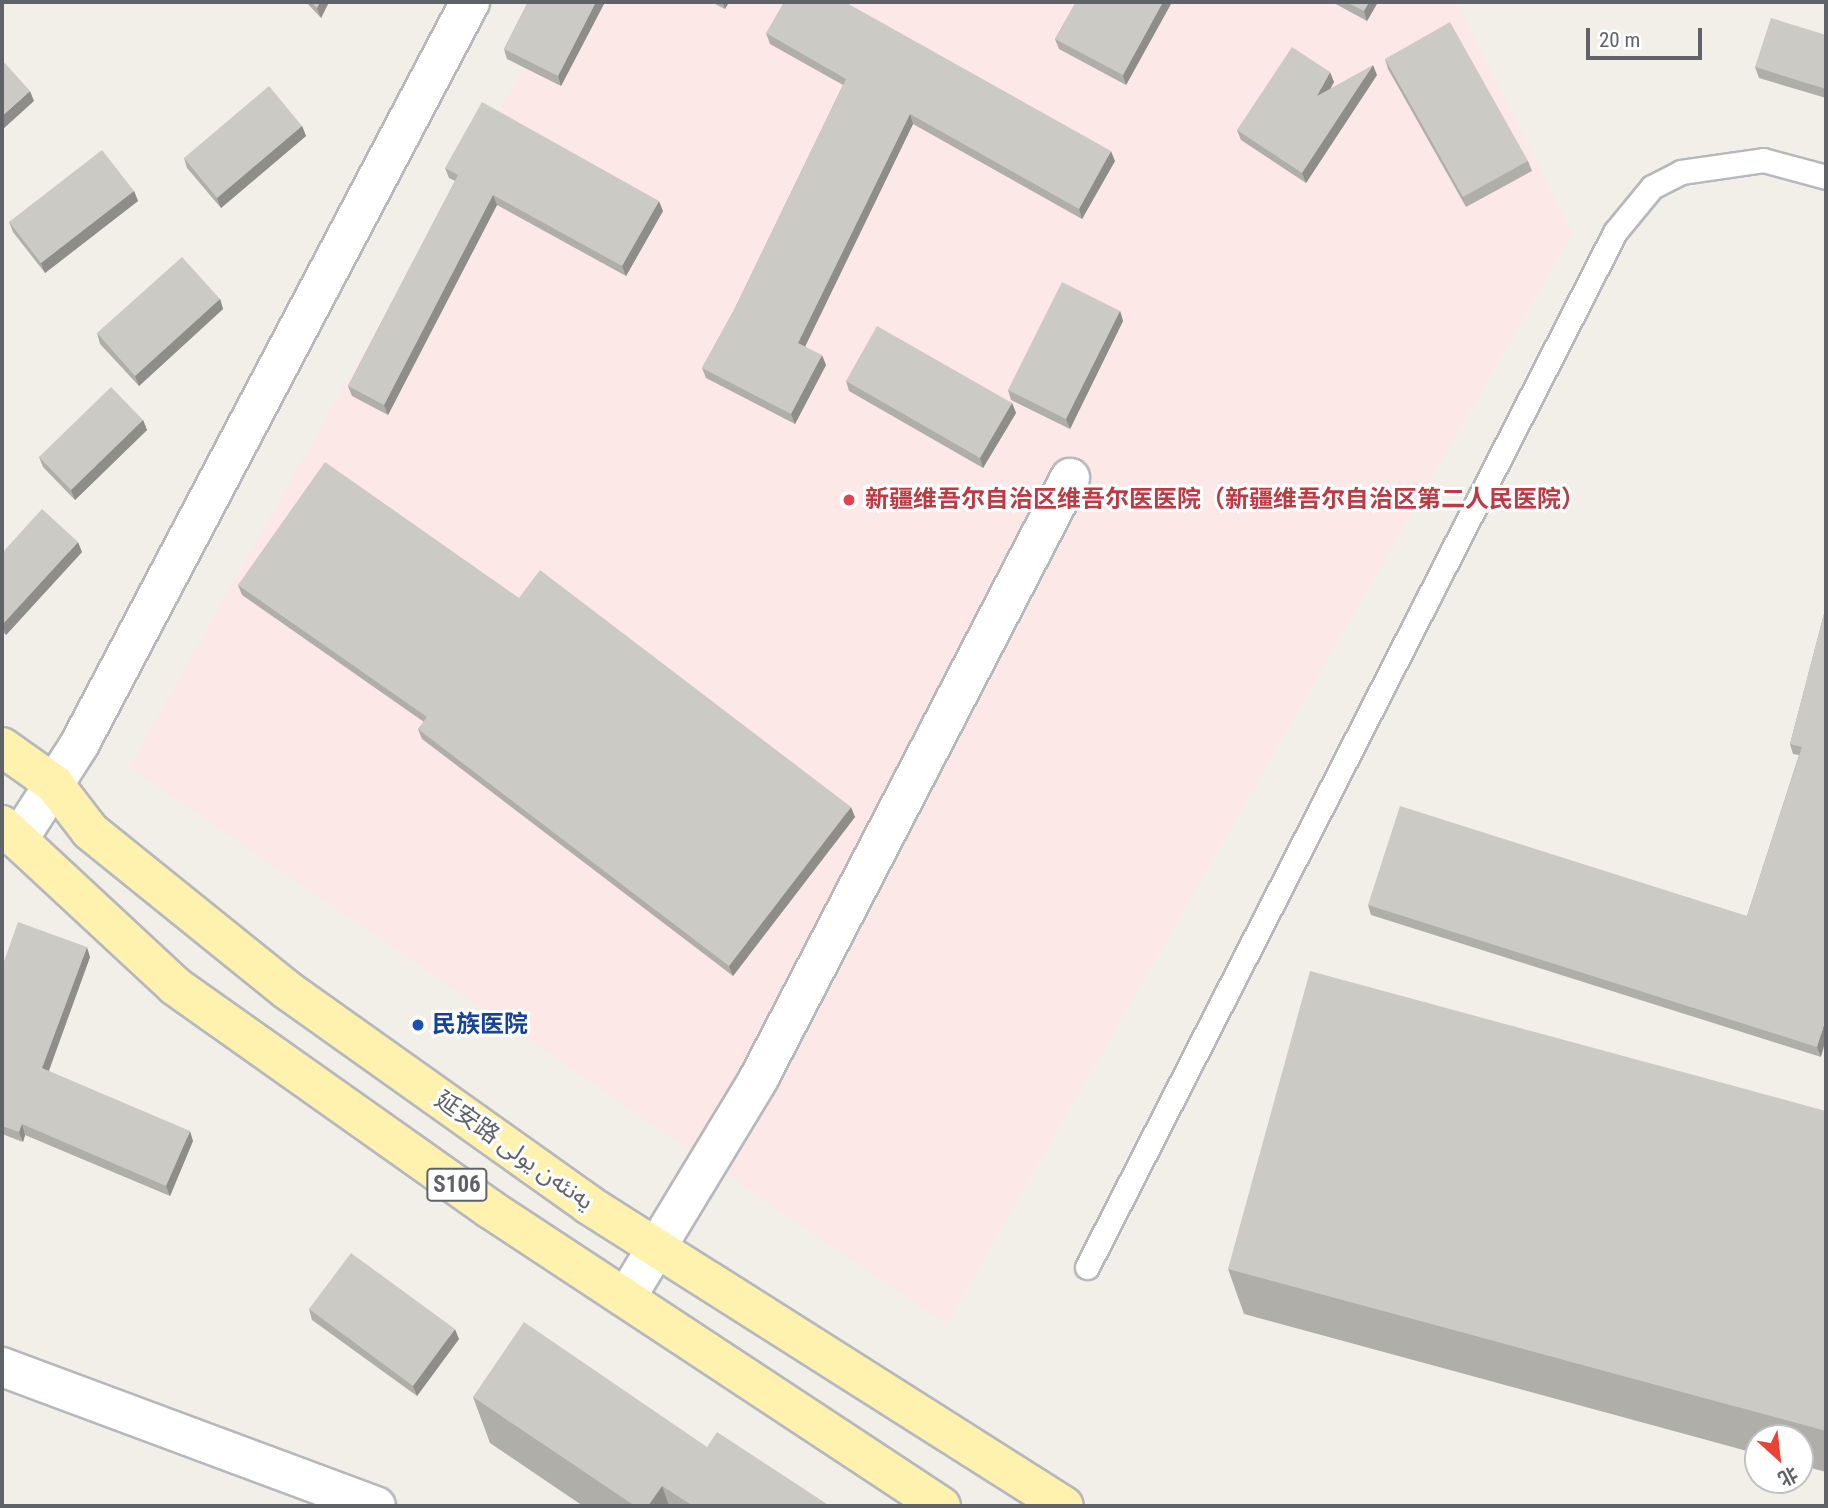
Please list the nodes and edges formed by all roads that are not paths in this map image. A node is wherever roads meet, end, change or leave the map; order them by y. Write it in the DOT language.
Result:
graph roads {
  1 [pos="470,2"];
  2 [pos="1826,177"];
  3 [pos="1070,478"];
  4 [pos="2,747"];
  5 [pos="54,784"];
  6 [pos="10,832"];
  7 [pos="656,1248"];
  8 [pos="1087,1267"];
  9 [pos="626,1298"];
  10 [pos="2,1367"];
  11 [pos="376,1506"];
  12 [pos="941,1506"];
  13 [pos="1064,1506"];
  1 -- 5 [label="street"];
  2 -- 8 [label="lane"];
  3 -- 7 [label="street"];
  4 -- 5 [label="main road, 延安路 يەنئەن يولى"];
  5 -- 6 [label="street"];
  5 -- 7 [label="main road, 延安路 يەنئەن يولى"];
  6 -- 9 [label="main road, S106"];
  7 -- 9 [label="street"];
  7 -- 13 [label="main road, 延安路 يەنئەن يولى"];
  9 -- 12 [label="main road, S106"];
  10 -- 11 [label="street"];
}
